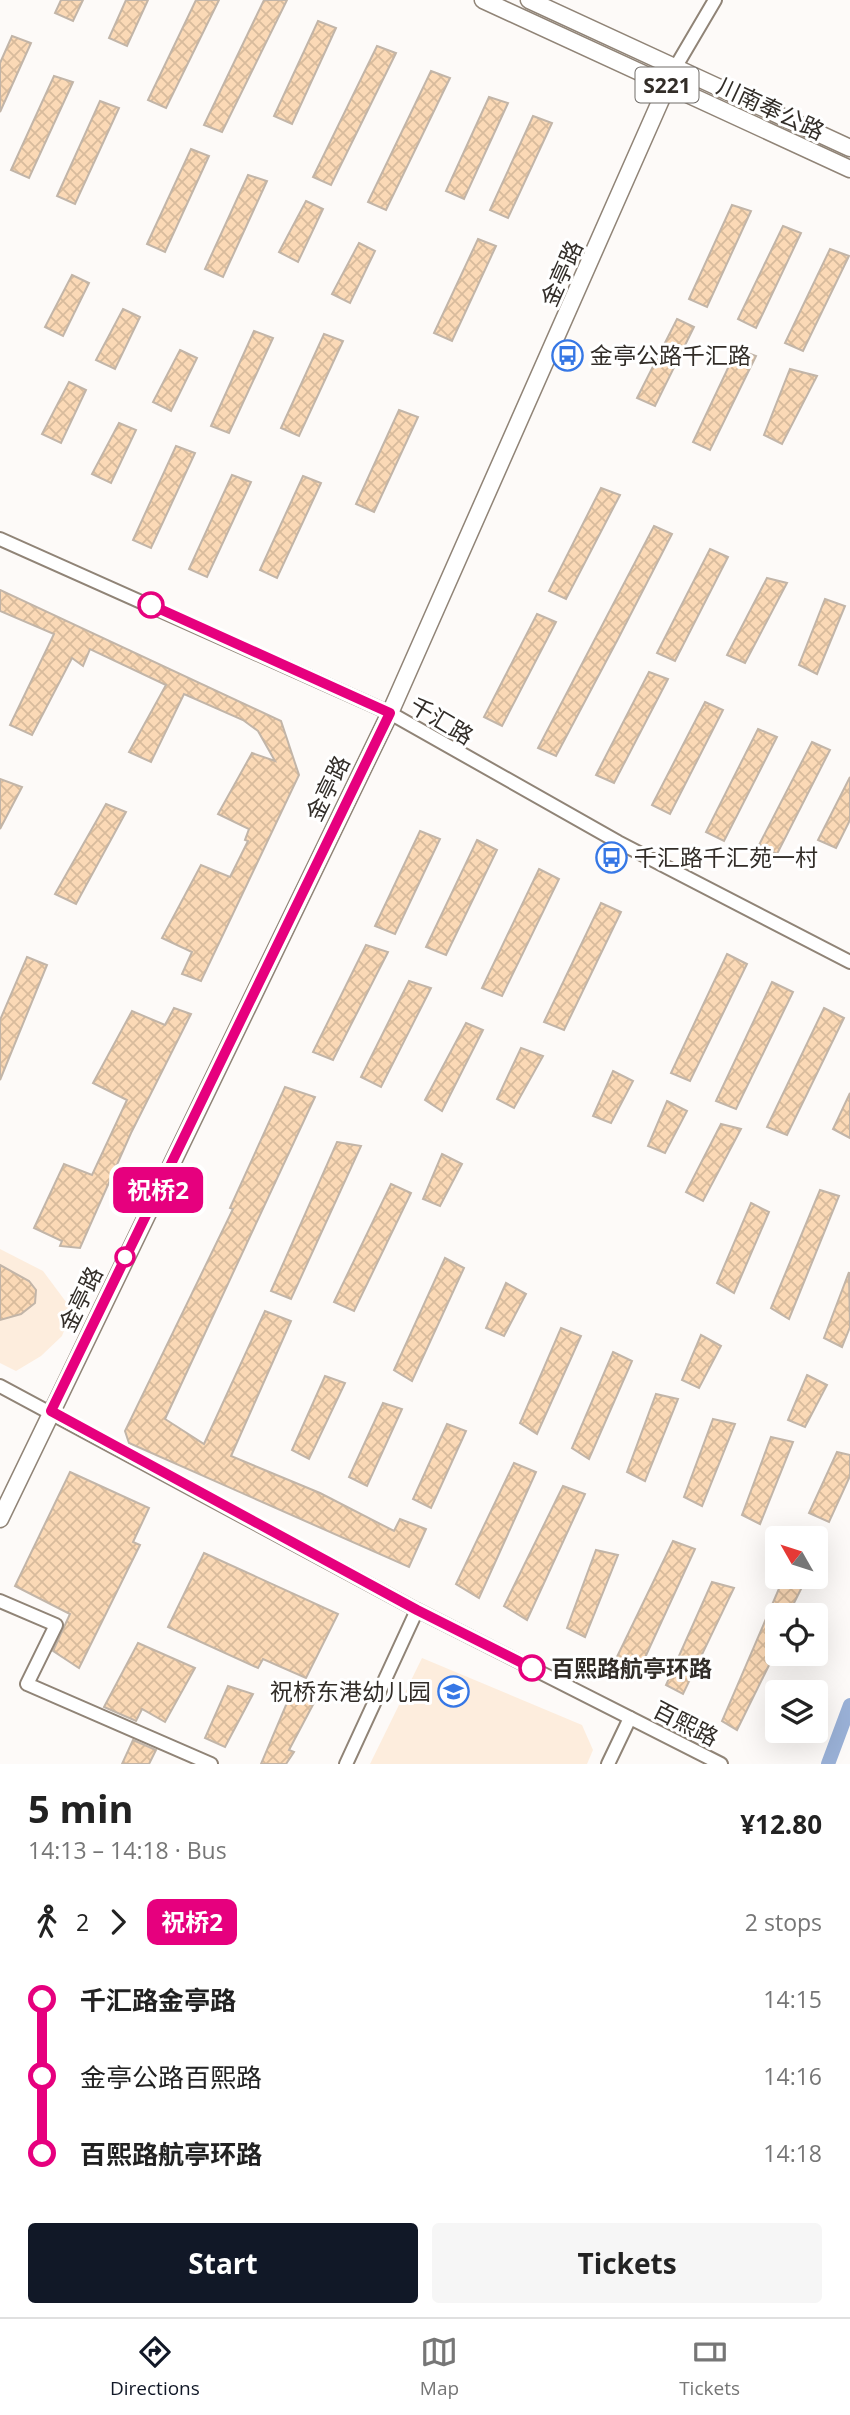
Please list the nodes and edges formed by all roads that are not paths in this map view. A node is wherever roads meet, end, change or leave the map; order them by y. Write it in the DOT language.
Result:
graph roads {
  1 [pos="483,0"];
  2 [pos="529,0"];
  3 [pos="715,0"];
  4 [pos="675,68"];
  5 [pos="668,86"];
  6 [pos="850,148"];
  7 [pos="850,169"];
  8 [pos="0,539"];
  9 [pos="390,713"];
  10 [pos="850,962"];
  11 [pos="0,1386"];
  12 [pos="51,1411"];
  13 [pos="0,1519"];
  14 [pos="0,1601"];
  15 [pos="417,1610"];
  16 [pos="630,1718"];
  17 [pos="211,1764"];
  18 [pos="346,1764"];
  19 [pos="608,1764"];
  20 [pos="721,1764"];
  1 -- 5 [label="main road, 川南奉公路 / S221"];
  2 -- 4 [label="main road, 川南奉公路 / S221"];
  3 -- 4 [label="street"];
  4 -- 5 [label="main road, 金亭路"];
  4 -- 6 [label="main road, 川南奉公路 / S221"];
  5 -- 7 [label="main road, 川南奉公路 / S221"];
  5 -- 9 [label="main road, 金亭路"];
  8 -- 9 [label="street, 千汇路"];
  9 -- 10 [label="street, 千汇路"];
  9 -- 12 [label="main road, 金亭路"];
  11 -- 12 [label="street, 百熙路"];
  12 -- 13 [label="main road, 金亭路"];
  12 -- 15 [label="street, 百熙路"];
  14 -- 17 [label="street"];
  15 -- 16 [label="street, 百熙路"];
  15 -- 18 [label="street"];
  16 -- 19 [label="street"];
  16 -- 20 [label="street, 百熙路"];
}
